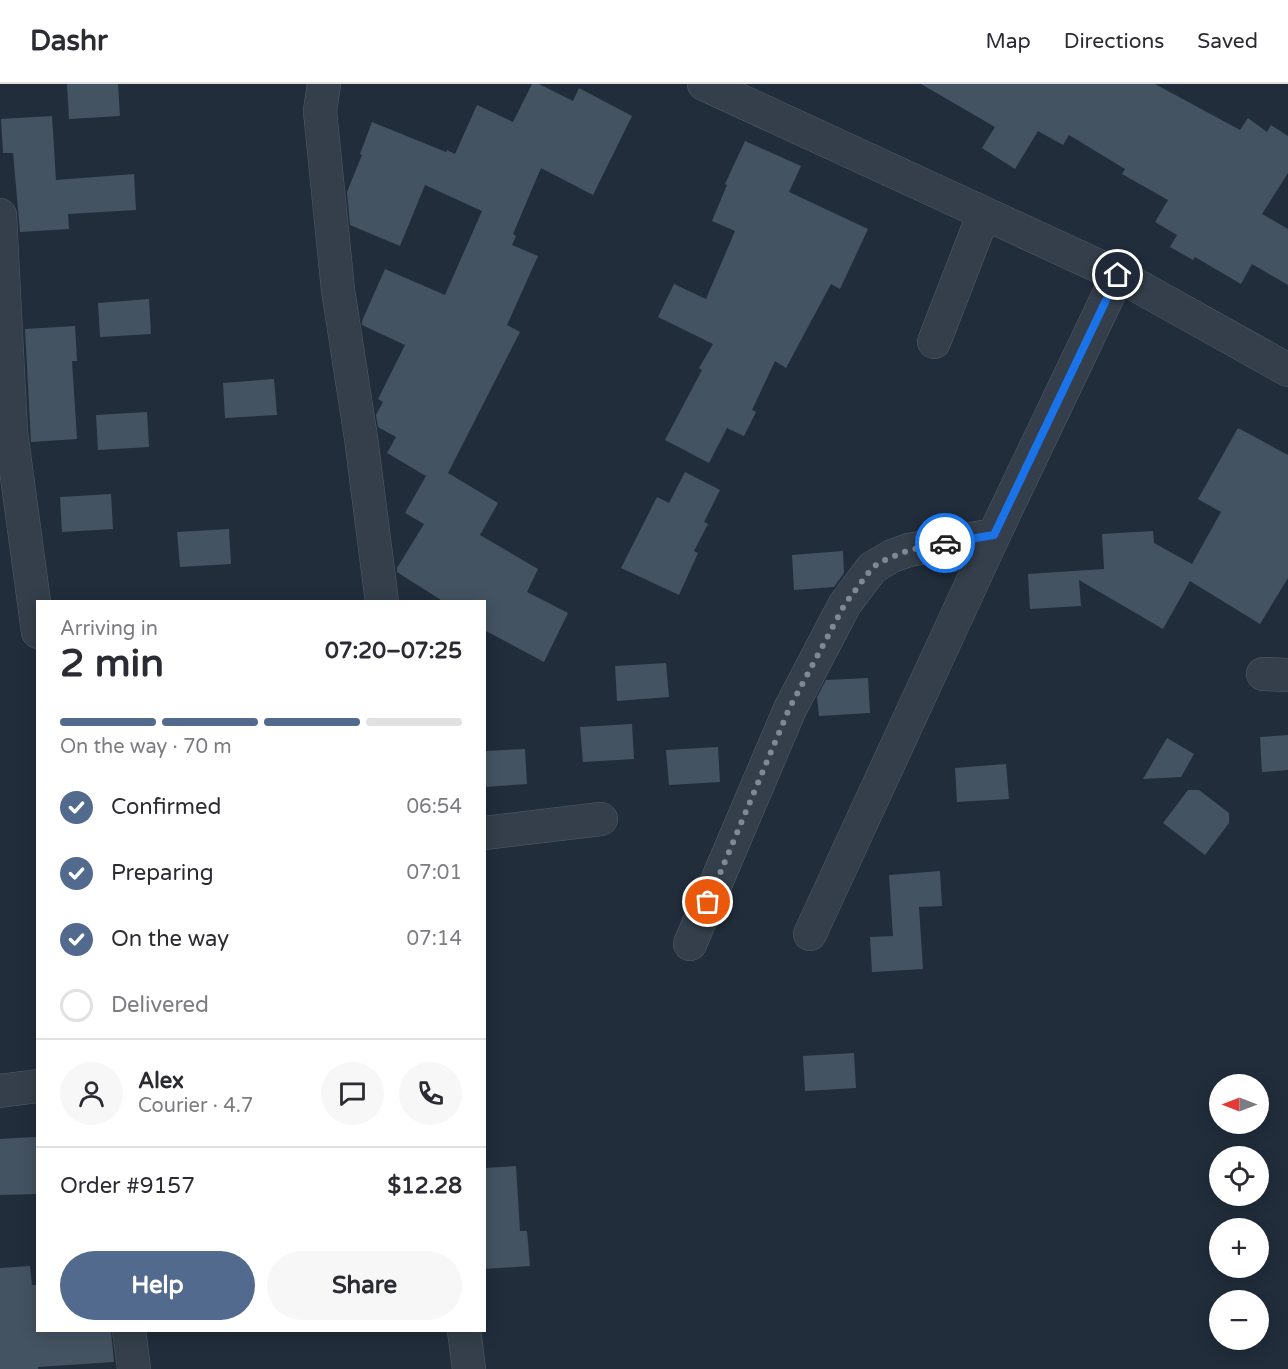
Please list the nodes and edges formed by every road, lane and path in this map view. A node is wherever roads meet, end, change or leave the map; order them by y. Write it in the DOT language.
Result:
graph roads {
  1 [pos="324,84"];
  2 [pos="704,84"];
  3 [pos="984,213"];
  4 [pos="0,215"];
  5 [pos="1118,275"];
  6 [pos="934,342"];
  7 [pos="1288,370"];
  8 [pos="6,432"];
  9 [pos="994,535"];
  10 [pos="382,600"];
  11 [pos="36,620"];
  12 [pos="601,819"];
  13 [pos="486,833"];
  14 [pos="810,934"];
  15 [pos="690,944"];
  16 [pos="36,1086"];
  17 [pos="0,1091"];
  18 [pos="129,1332"];
  19 [pos="465,1332"];
  20 [pos="134,1369"];
  21 [pos="469,1369"];
  1 -- 10 [label="street"];
  2 -- 3 [label="street"];
  3 -- 5 [label="street"];
  3 -- 6 [label="street"];
  4 -- 8 [label="street"];
  5 -- 7 [label="street"];
  5 -- 9 [label="street"];
  8 -- 11 [label="street"];
  9 -- 14 [label="street"];
  9 -- 15 [label="street"];
  12 -- 13 [label="street"];
  16 -- 17 [label="street"];
  18 -- 20 [label="street"];
  19 -- 21 [label="street"];
}
